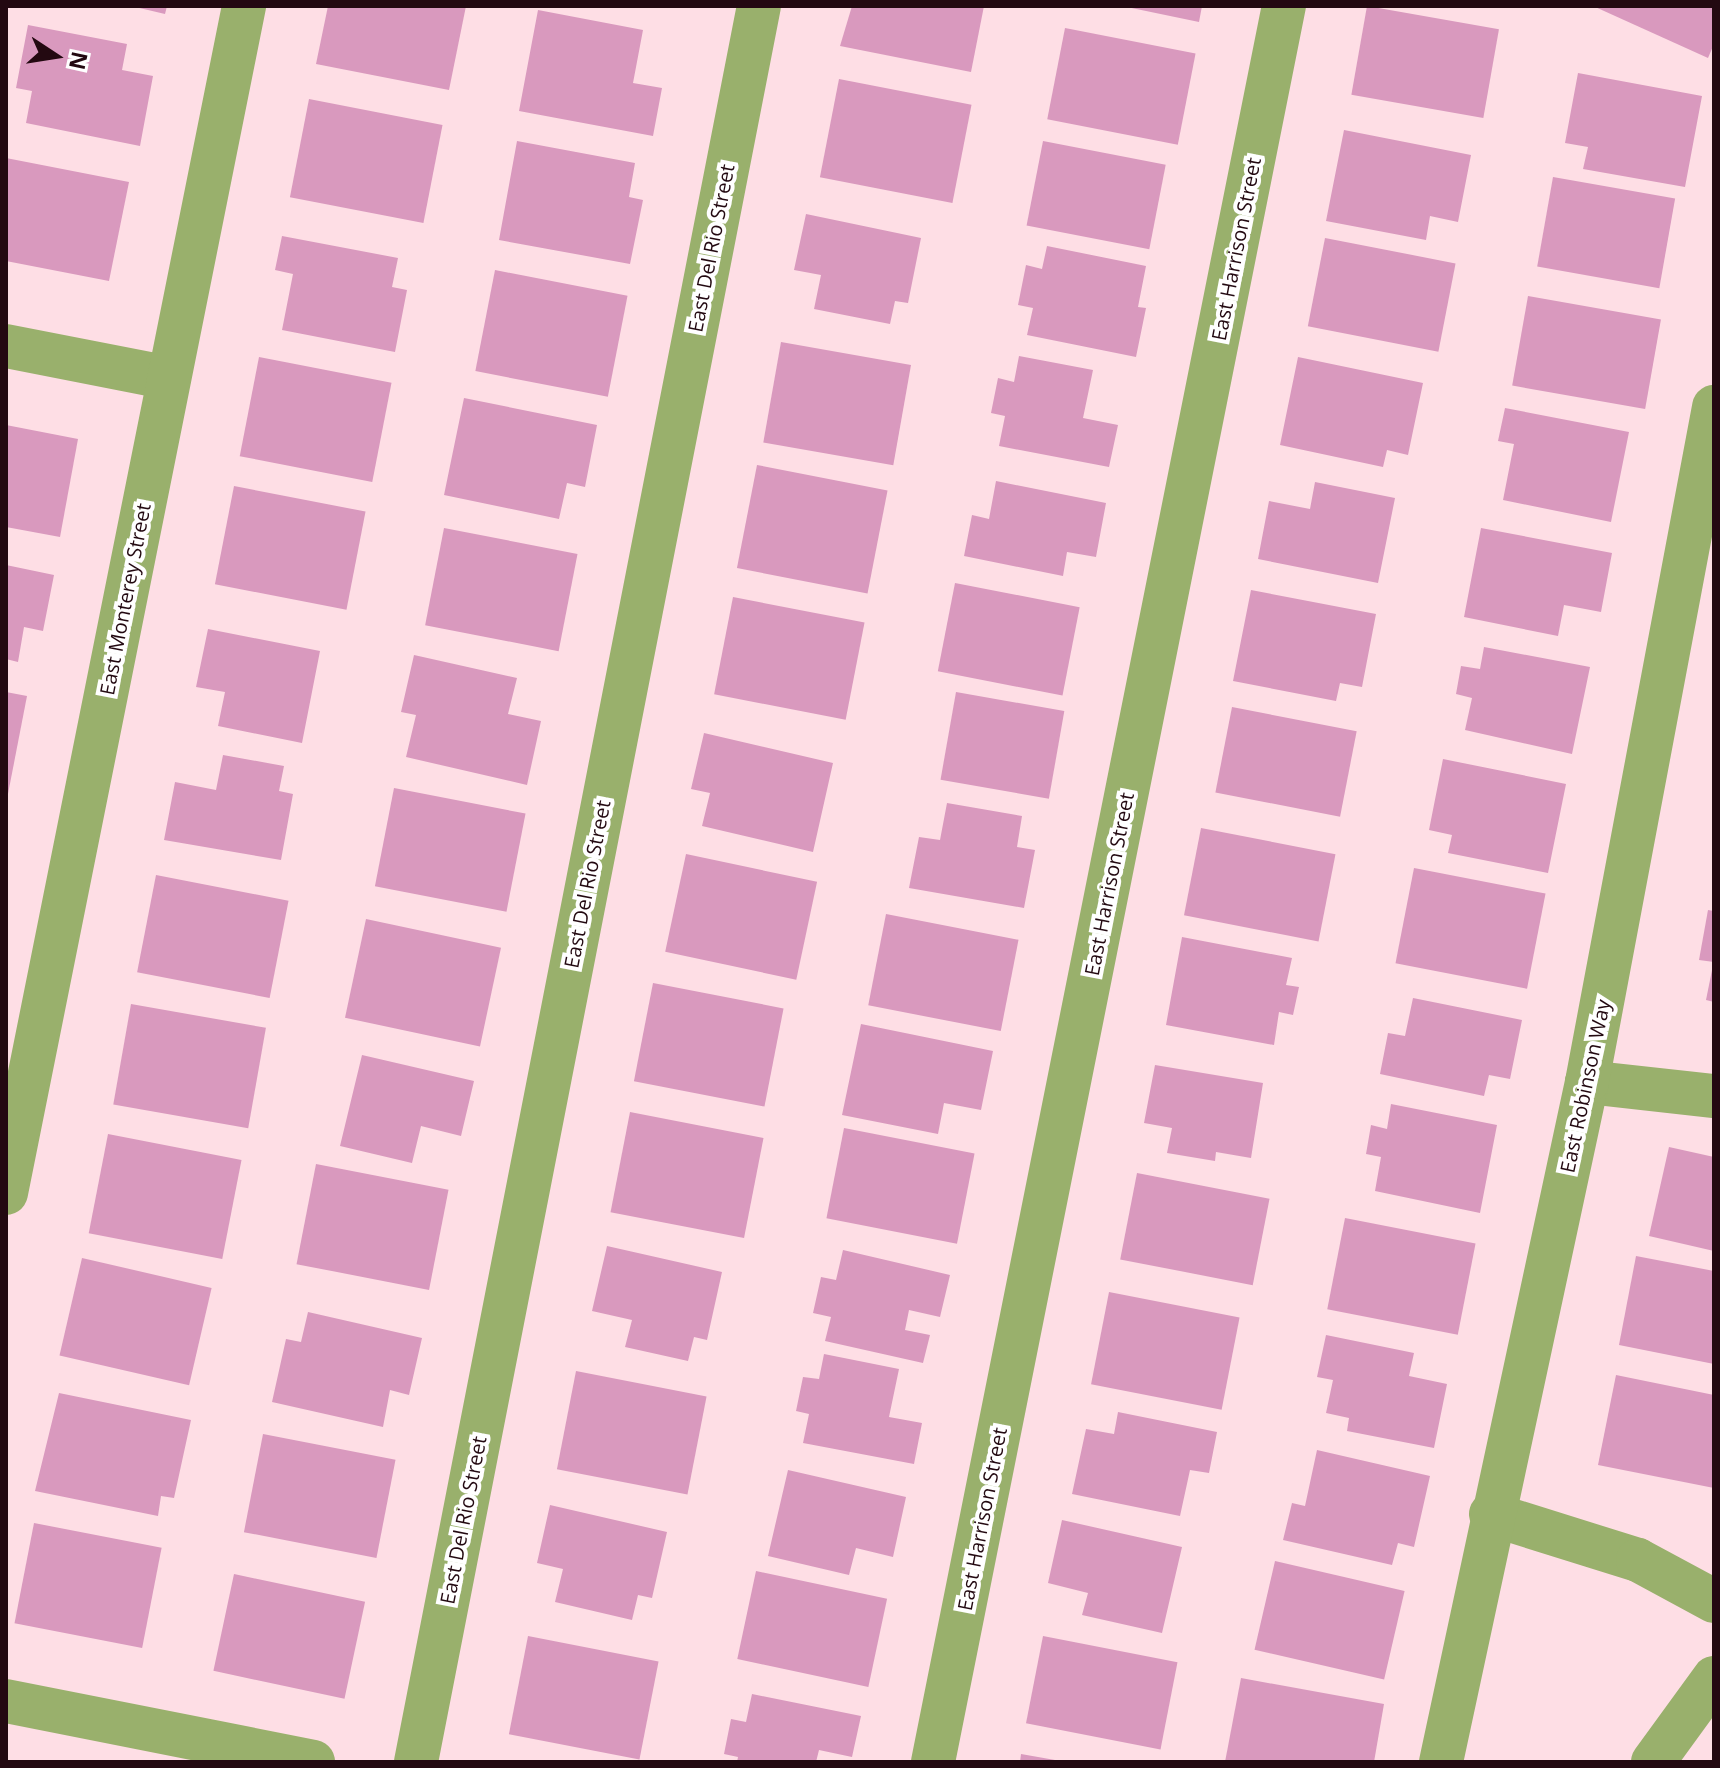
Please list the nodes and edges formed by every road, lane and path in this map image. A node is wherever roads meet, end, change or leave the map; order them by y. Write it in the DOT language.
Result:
graph roads {
  1 [pos="244,6"];
  2 [pos="759,6"];
  3 [pos="1284,6"];
  4 [pos="6,346"];
  5 [pos="169,378"];
  6 [pos="1714,407"];
  7 [pos="1587,1082"];
  8 [pos="1714,1096"];
  9 [pos="6,1193"];
  10 [pos="1491,1514"];
  11 [pos="1714,1601"];
  12 [pos="1714,1678"];
  13 [pos="6,1701"];
  14 [pos="313,1762"];
  15 [pos="416,1762"];
  16 [pos="933,1762"];
  17 [pos="1441,1762"];
  18 [pos="1653,1762"];
  1 -- 5 [label="street, East Monterey Street"];
  2 -- 15 [label="street, East Del Rio Street"];
  3 -- 16 [label="street, East Harrison Street"];
  4 -- 5 [label="street"];
  5 -- 9 [label="street, East Monterey Street"];
  6 -- 7 [label="street, East Robinson Way"];
  7 -- 8 [label="street"];
  7 -- 10 [label="street, East Robinson Way"];
  10 -- 11 [label="street"];
  10 -- 17 [label="street, East Robinson Way"];
  12 -- 18 [label="street"];
  13 -- 14 [label="street"];
}
